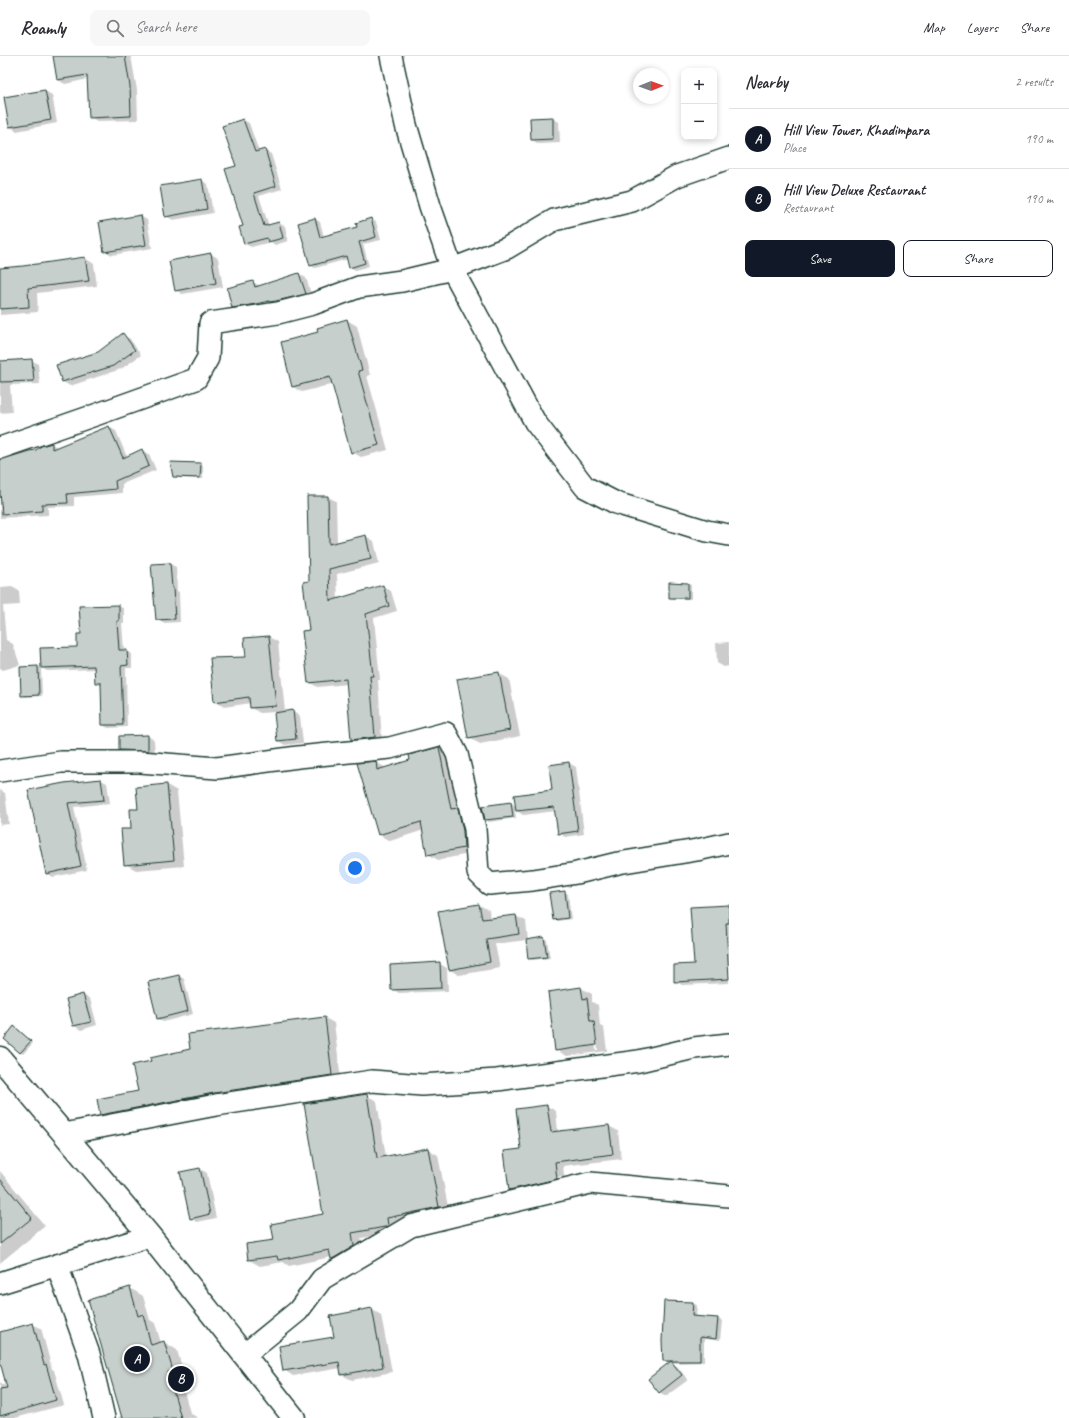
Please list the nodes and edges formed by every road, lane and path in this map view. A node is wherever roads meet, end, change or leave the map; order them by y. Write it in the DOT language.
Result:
graph roads {
  1 [pos="391,56"];
  2 [pos="729,158"];
  3 [pos="452,269"];
  4 [pos="0,448"];
  5 [pos="729,535"];
  6 [pos="0,771"];
  7 [pos="729,843"];
  8 [pos="729,1044"];
  9 [pos="0,1058"];
  10 [pos="64,1134"];
  11 [pos="729,1196"];
  12 [pos="150,1236"];
  13 [pos="57,1266"];
  14 [pos="0,1283"];
  15 [pos="244,1355"];
  16 [pos="104,1418"];
  17 [pos="294,1418"];
  1 -- 3 [label="street"];
  2 -- 3 [label="street"];
  3 -- 4 [label="street"];
  3 -- 5 [label="street"];
  6 -- 7 [label="street"];
  8 -- 10 [label="street"];
  9 -- 10 [label="highway"];
  10 -- 12 [label="highway"];
  11 -- 15 [label="street"];
  12 -- 13 [label="street"];
  12 -- 15 [label="highway"];
  13 -- 14 [label="street"];
  13 -- 16 [label="street"];
  15 -- 17 [label="highway"];
}
